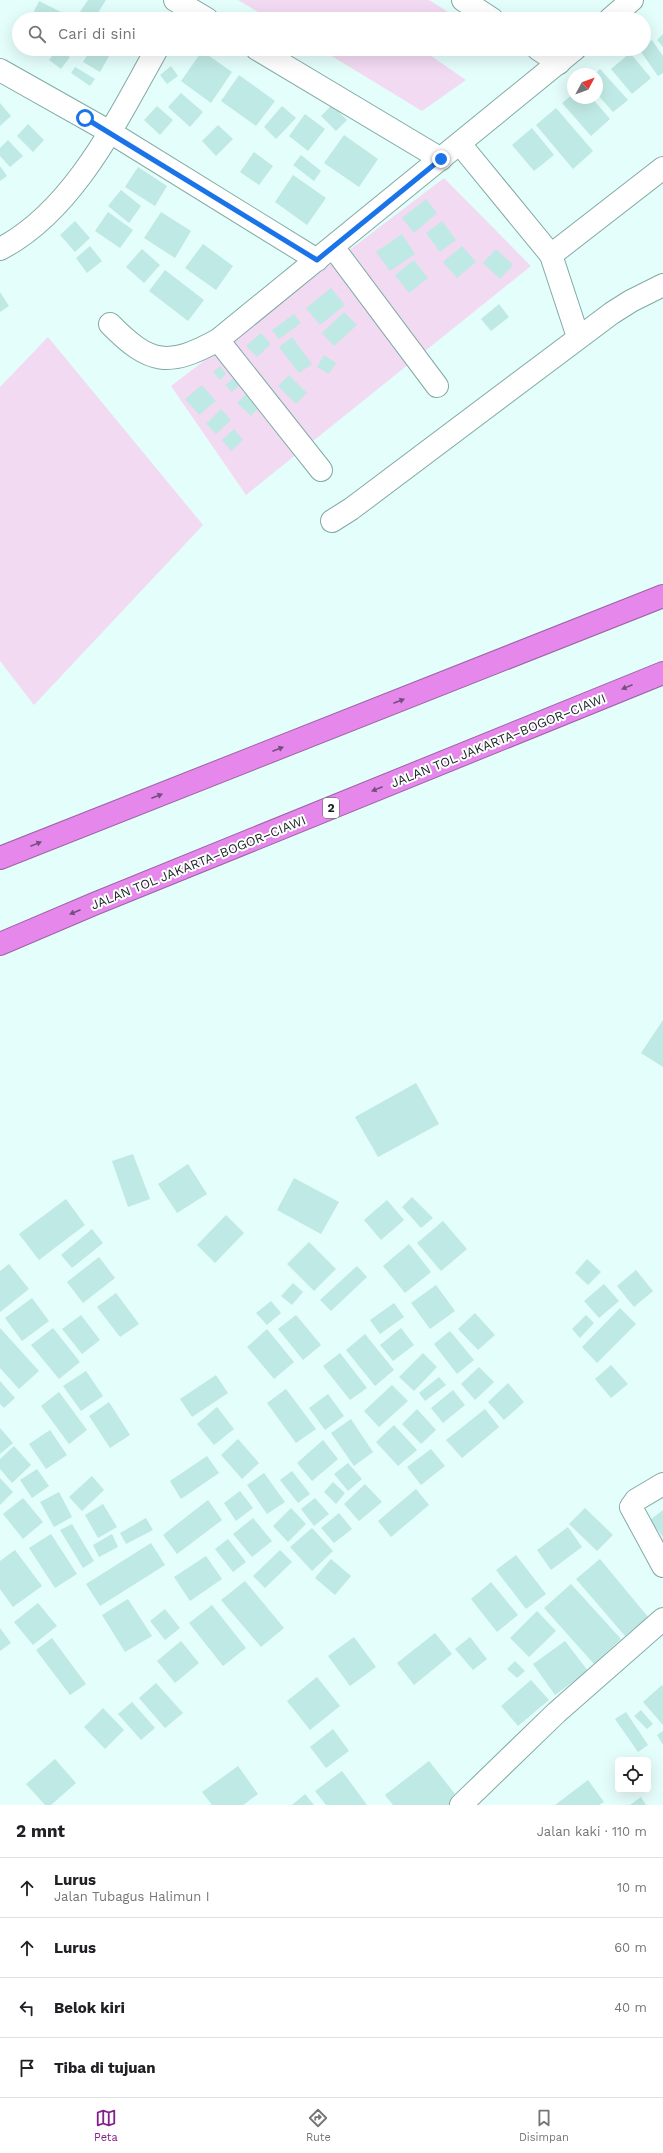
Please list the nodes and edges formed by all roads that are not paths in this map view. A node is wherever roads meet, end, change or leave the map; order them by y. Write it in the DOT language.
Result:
graph roads {
  1 [pos="632,0"];
  2 [pos="465,1"];
  3 [pos="179,6"];
  4 [pos="192,12"];
  5 [pos="482,12"];
  6 [pos="618,12"];
  7 [pos="153,56"];
  8 [pos="270,56"];
  9 [pos="567,56"];
  10 [pos="0,70"];
  11 [pos="110,132"];
  12 [pos="460,144"];
  13 [pos="441,159"];
  14 [pos="663,168"];
  15 [pos="0,249"];
  16 [pos="325,254"];
  17 [pos="551,255"];
  18 [pos="663,286"];
  19 [pos="110,324"];
  20 [pos="578,337"];
  21 [pos="218,340"];
  22 [pos="437,386"];
  23 [pos="321,470"];
  24 [pos="332,521"];
  25 [pos="663,596"];
  26 [pos="663,673"];
  27 [pos="0,858"];
  28 [pos="0,944"];
  29 [pos="663,1484"];
  30 [pos="663,1566"];
  31 [pos="663,1619"];
  32 [pos="461,1805"];
  1 -- 6 [label="street"];
  2 -- 5 [label="street"];
  3 -- 4 [label="street"];
  7 -- 11 [label="street"];
  8 -- 13 [label="street"];
  9 -- 12 [label="street"];
  10 -- 11 [label="street"];
  11 -- 15 [label="street"];
  11 -- 16 [label="street"];
  12 -- 13 [label="street"];
  12 -- 17 [label="street"];
  13 -- 16 [label="street"];
  14 -- 17 [label="street"];
  16 -- 21 [label="street"];
  16 -- 22 [label="street"];
  17 -- 20 [label="street"];
  18 -- 20 [label="street"];
  19 -- 21 [label="street"];
  20 -- 24 [label="street"];
  21 -- 23 [label="street"];
  27 -- 25 [label="highway, one-way"];
  26 -- 28 [label="highway, JALAN TOL JAKARTA–BOGOR–CIAWI / 2, one-way"];
  29 -- 30 [label="street"];
  31 -- 32 [label="street"];
}
